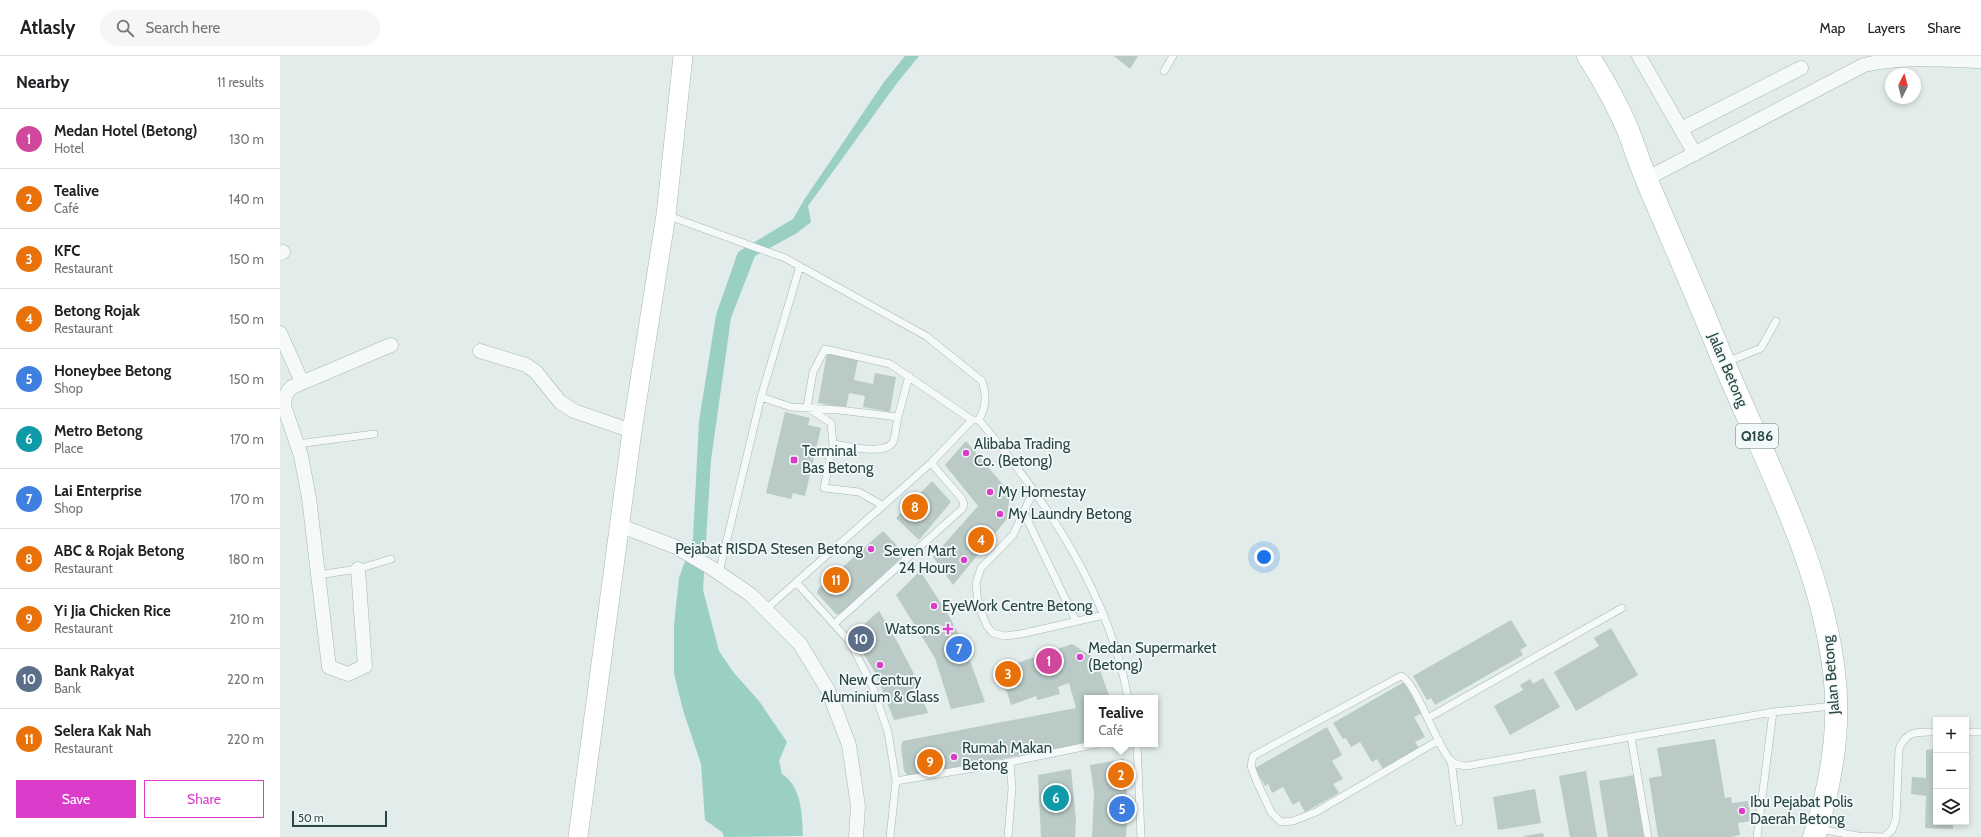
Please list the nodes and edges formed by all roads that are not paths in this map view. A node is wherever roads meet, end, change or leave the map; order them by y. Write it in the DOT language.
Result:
graph roads {
  1 [pos="683,56"];
  2 [pos="1173,56"];
  3 [pos="1588,56"];
  4 [pos="1639,56"];
  5 [pos="1981,61"];
  6 [pos="1801,68"];
  7 [pos="1164,71"];
  8 [pos="1681,129"];
  9 [pos="1695,154"];
  10 [pos="1646,179"];
  11 [pos="666,216"];
  12 [pos="800,266"];
  13 [pos="1776,321"];
  14 [pos="280,333"];
  15 [pos="390,345"];
  16 [pos="480,351"];
  17 [pos="1725,363"];
  18 [pos="909,376"];
  19 [pos="302,382"];
  20 [pos="761,397"];
  21 [pos="807,407"];
  22 [pos="898,417"];
  23 [pos="975,420"];
  24 [pos="632,431"];
  25 [pos="374,434"];
  26 [pos="297,444"];
  27 [pos="833,444"];
  28 [pos="931,463"];
  29 [pos="1034,490"];
  30 [pos="882,505"];
  31 [pos="1024,513"];
  32 [pos="621,526"];
  33 [pos="391,559"];
  34 [pos="358,569"];
  35 [pos="714,570"];
  36 [pos="318,575"];
  37 [pos="796,582"];
  38 [pos="1622,608"];
  39 [pos="766,610"];
  40 [pos="1104,615"];
  41 [pos="1076,621"];
  42 [pos="834,624"];
  43 [pos="1127,695"];
  44 [pos="1836,706"];
  45 [pos="1772,712"];
  46 [pos="1428,718"];
  47 [pos="1933,732"];
  48 [pos="1969,732"];
  49 [pos="1981,732"];
  50 [pos="1631,737"];
  51 [pos="1440,740"];
  52 [pos="1084,747"];
  53 [pos="1137,747"];
  54 [pos="1451,760"];
  55 [pos="1010,762"];
  56 [pos="896,781"];
  57 [pos="1459,822"];
  58 [pos="1815,833"];
  59 [pos="578,837"];
  60 [pos="856,837"];
  61 [pos="890,837"];
  62 [pos="1008,837"];
  63 [pos="1141,837"];
  64 [pos="1648,837"];
  65 [pos="1757,837"];
  66 [pos="1884,837"];
  1 -- 11 [label="street"];
  2 -- 7 [label="lane"];
  3 -- 10 [label="main road, Jalan Betong / Q186"];
  4 -- 8 [label="street"];
  5 -- 9 [label="street"];
  6 -- 8 [label="street"];
  8 -- 9 [label="street"];
  9 -- 10 [label="street"];
  10 -- 17 [label="main road, Jalan Betong / Q186"];
  11 -- 12 [label="lane"];
  11 -- 24 [label="street"];
  12 -- 20 [label="lane"];
  12 -- 23 [label="lane"];
  13 -- 17 [label="lane"];
  14 -- 19 [label="street"];
  15 -- 19 [label="street"];
  16 -- 24 [label="street"];
  17 -- 44 [label="main road, Jalan Betong / Q186"];
  18 -- 21 [label="lane"];
  18 -- 22 [label="lane"];
  18 -- 23 [label="lane"];
  19 -- 26 [label="street"];
  20 -- 21 [label="lane"];
  20 -- 35 [label="lane"];
  21 -- 22 [label="lane"];
  21 -- 27 [label="lane"];
  22 -- 27 [label="lane"];
  23 -- 28 [label="lane"];
  23 -- 29 [label="lane"];
  24 -- 32 [label="street"];
  25 -- 26 [label="lane"];
  26 -- 36 [label="street"];
  27 -- 30 [label="lane"];
  28 -- 30 [label="lane"];
  28 -- 42 [label="lane"];
  29 -- 31 [label="lane"];
  29 -- 40 [label="lane"];
  30 -- 37 [label="lane"];
  31 -- 41 [label="lane"];
  31 -- 41 [label="lane"];
  32 -- 35 [label="street"];
  32 -- 59 [label="street"];
  33 -- 34 [label="lane"];
  34 -- 36 [label="lane"];
  34 -- 36 [label="street"];
  35 -- 39 [label="street"];
  37 -- 39 [label="lane"];
  37 -- 42 [label="lane"];
  38 -- 46 [label="lane"];
  39 -- 60 [label="street"];
  40 -- 41 [label="lane"];
  40 -- 43 [label="lane"];
  42 -- 56 [label="lane"];
  44 -- 45 [label="lane"];
  44 -- 58 [label="main road, Jalan Betong / Q186"];
  45 -- 50 [label="lane"];
  45 -- 65 [label="lane"];
  46 -- 51 [label="lane"];
  46 -- 51 [label="lane"];
  47 -- 66 [label="lane"];
  48 -- 49 [label="lane"];
  50 -- 54 [label="lane"];
  50 -- 64 [label="lane"];
  51 -- 54 [label="lane"];
  52 -- 55 [label="lane"];
  53 -- 63 [label="lane"];
  54 -- 57 [label="lane"];
  55 -- 56 [label="lane"];
  55 -- 62 [label="lane"];
  56 -- 61 [label="lane"];
  58 -- 66 [label="lane"];
}
